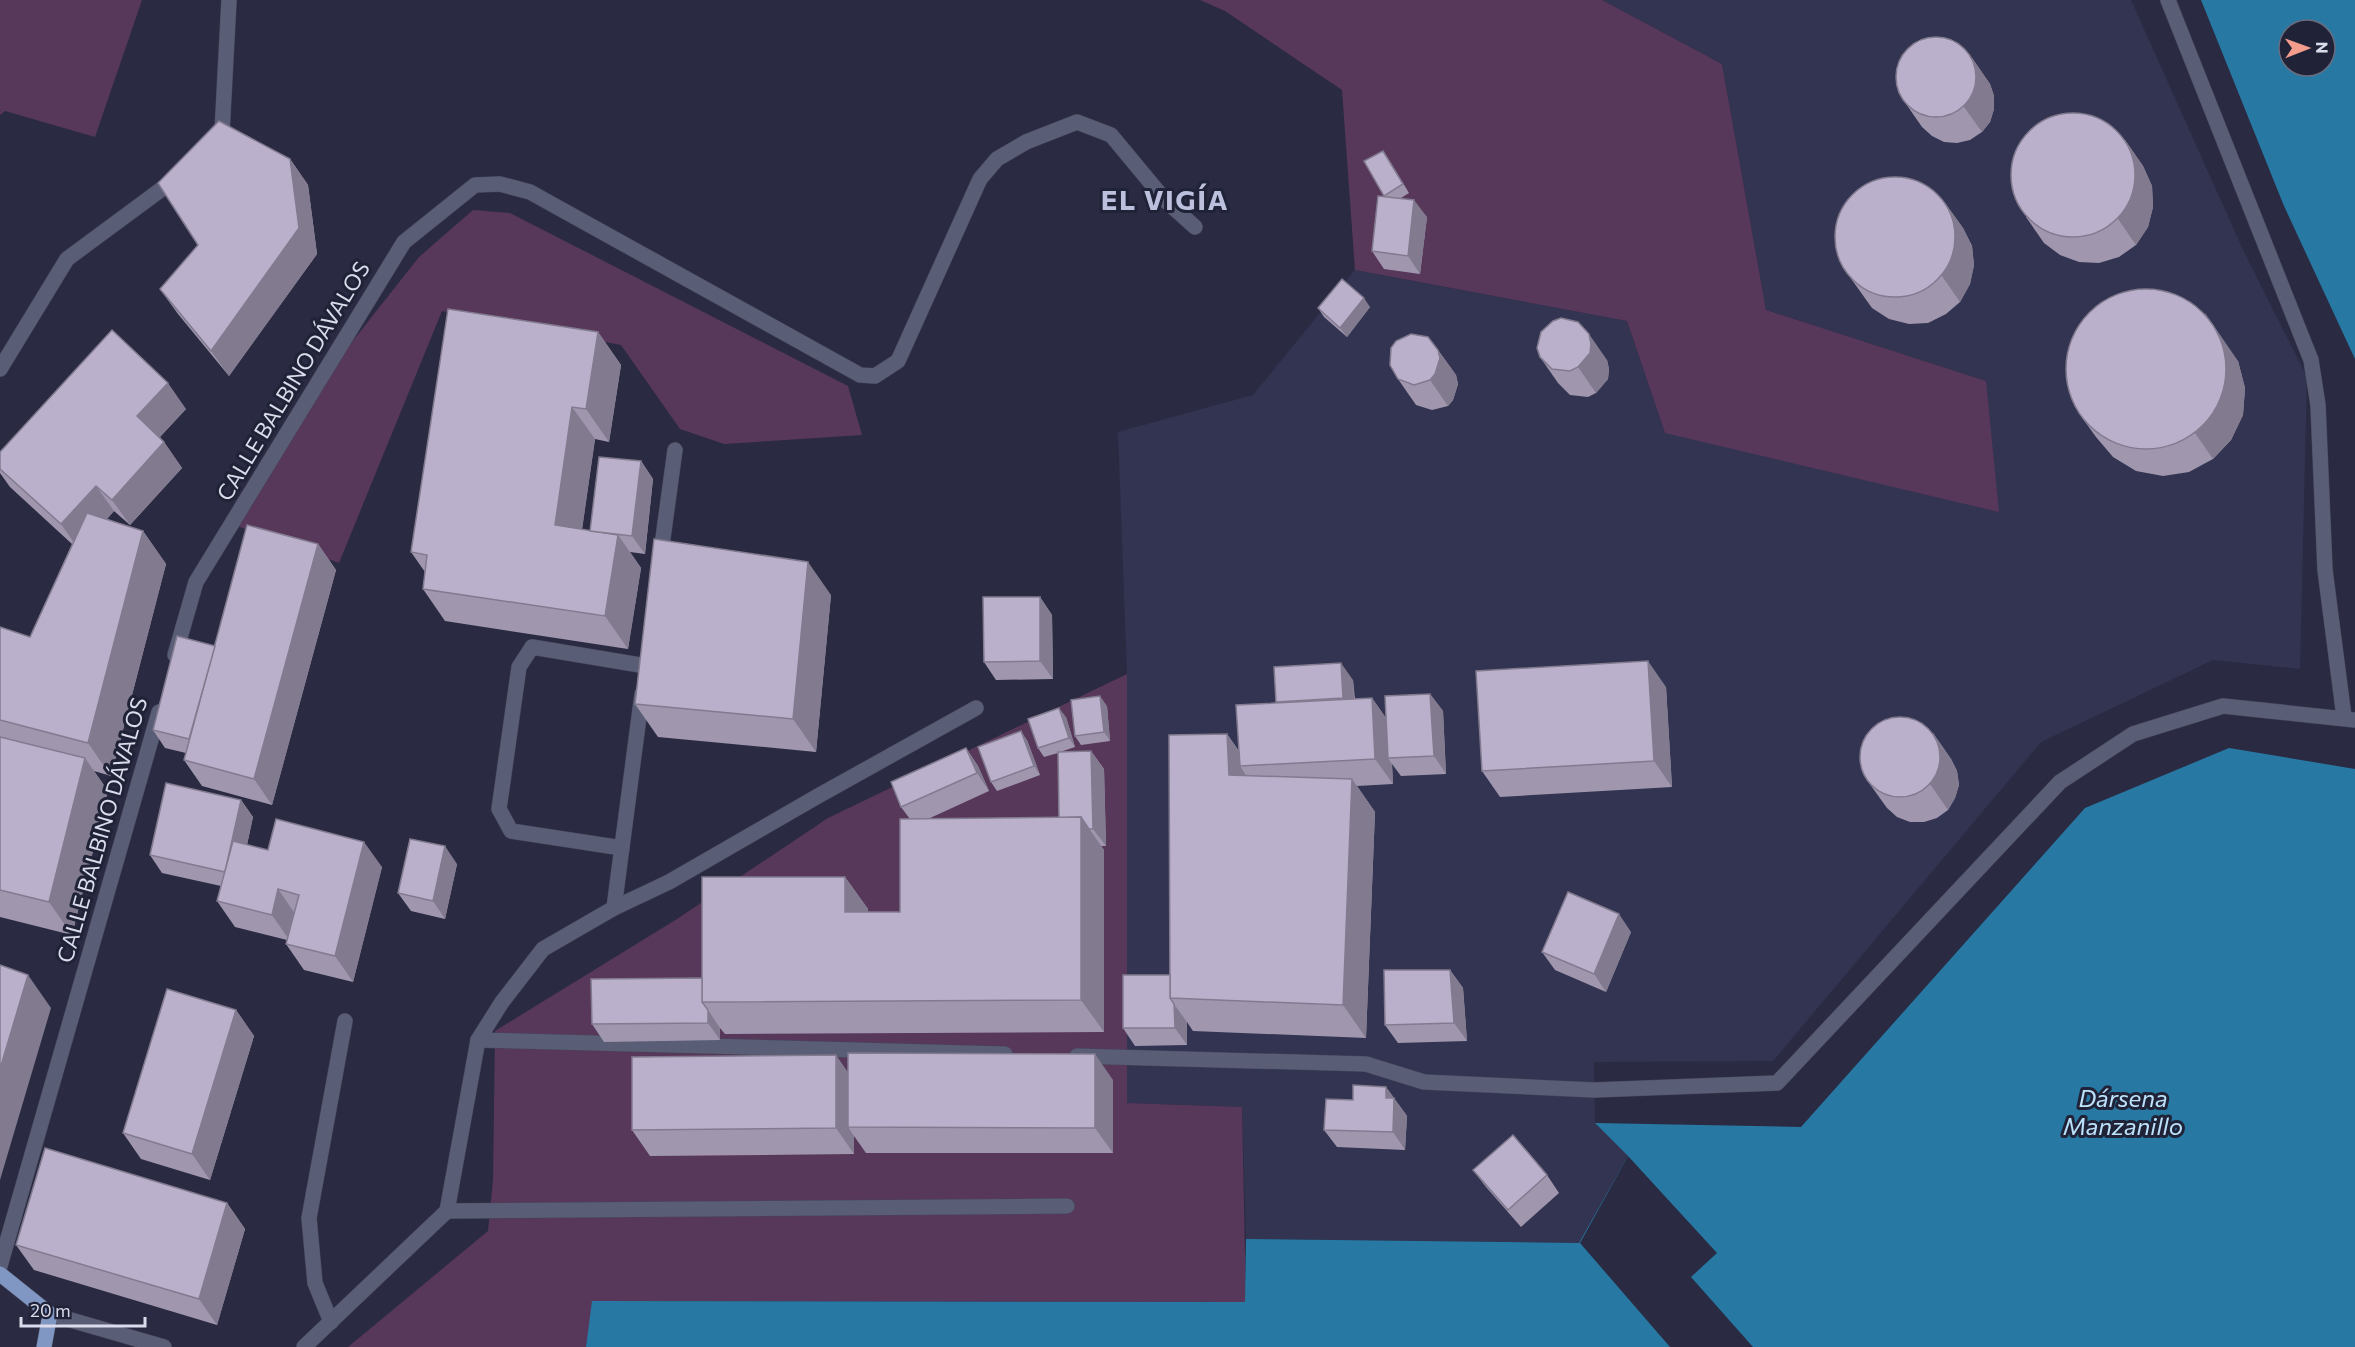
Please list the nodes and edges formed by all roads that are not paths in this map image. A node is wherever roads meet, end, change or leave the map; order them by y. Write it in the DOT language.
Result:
graph roads {
  1 [pos="229,0"];
  2 [pos="2168,0"];
  3 [pos="202,154"];
  4 [pos="188,169"];
  5 [pos="1195,227"];
  6 [pos="0,369"];
  7 [pos="675,450"];
  8 [pos="658,575"];
  9 [pos="170,673"];
  10 [pos="164,696"];
  11 [pos="976,708"];
  12 [pos="2349,718"];
  13 [pos="622,848"];
  14 [pos="614,908"];
  15 [pos="345,1021"];
  16 [pos="478,1040"];
  17 [pos="1020,1055"];
  18 [pos="1068,1056"];
  19 [pos="1067,1206"];
  20 [pos="447,1211"];
  21 [pos="0,1266"];
  22 [pos="0,1274"];
  23 [pos="50,1314"];
  24 [pos="331,1322"];
  25 [pos="44,1347"];
  26 [pos="164,1347"];
  27 [pos="304,1347"];
  1 -- 3 [label="street"];
  2 -- 12 [label="street"];
  4 -- 6 [label="street"];
  5 -- 9 [label="street, CALLE BALBINO DÁVALOS"];
  7 -- 8 [label="street"];
  10 -- 21 [label="street, CALLE BALBINO DÁVALOS"];
  11 -- 14 [label="street"];
  12 -- 18 [label="street"];
  13 -- 13 [label="street"];
  13 -- 14 [label="street"];
  14 -- 16 [label="street"];
  15 -- 24 [label="street"];
  16 -- 17 [label="street"];
  16 -- 20 [label="street"];
  19 -- 20 [label="street"];
  20 -- 24 [label="street"];
  22 -- 23 [label="main road"];
  23 -- 25 [label="main road"];
  23 -- 26 [label="street"];
  24 -- 27 [label="street"];
}
